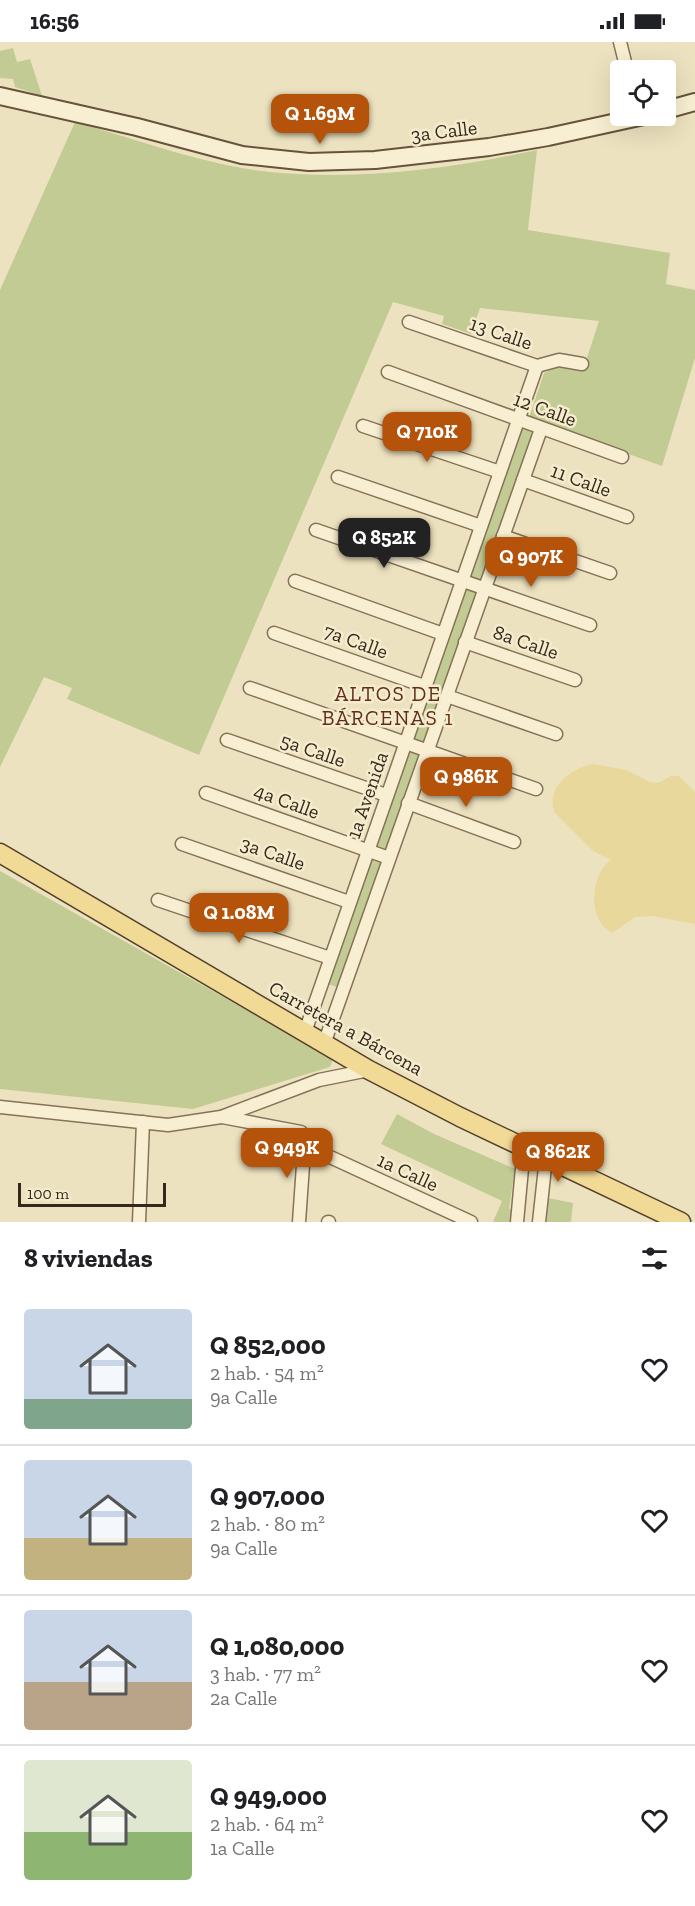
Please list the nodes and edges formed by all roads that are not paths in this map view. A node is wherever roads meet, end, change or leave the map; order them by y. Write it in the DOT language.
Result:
graph roads {
  1 [pos="620,42"];
  2 [pos="624,60"];
  3 [pos="0,96"];
  4 [pos="695,102"];
  5 [pos="676,107"];
  6 [pos="610,122"];
  7 [pos="409,322"];
  8 [pos="582,364"];
  9 [pos="537,366"];
  10 [pos="388,372"];
  11 [pos="518,420"];
  12 [pos="363,426"];
  13 [pos="541,429"];
  14 [pos="622,458"];
  15 [pos="500,472"];
  16 [pos="338,477"];
  17 [pos="523,480"];
  18 [pos="627,517"];
  19 [pos="481,526"];
  20 [pos="316,530"];
  21 [pos="503,536"];
  22 [pos="610,573"];
  23 [pos="462,579"];
  24 [pos="295,581"];
  25 [pos="485,587"];
  26 [pos="590,625"];
  27 [pos="274,633"];
  28 [pos="443,634"];
  29 [pos="465,642"];
  30 [pos="575,680"];
  31 [pos="424,686"];
  32 [pos="250,688"];
  33 [pos="447,696"];
  34 [pos="556,734"];
  35 [pos="227,741"];
  36 [pos="405,743"];
  37 [pos="427,751"];
  38 [pos="536,789"];
  39 [pos="206,793"];
  40 [pos="386,795"];
  41 [pos="408,803"];
  42 [pos="514,842"];
  43 [pos="182,844"];
  44 [pos="368,850"];
  45 [pos="0,853"];
  46 [pos="388,858"];
  47 [pos="158,900"];
  48 [pos="349,902"];
  49 [pos="330,958"];
  50 [pos="305,1032"];
  51 [pos="324,1044"];
  52 [pos="369,1070"];
  53 [pos="0,1107"];
  54 [pos="221,1117"];
  55 [pos="142,1122"];
  56 [pos="524,1147"];
  57 [pos="328,1156"];
  58 [pos="546,1158"];
  59 [pos="458,1219"];
  60 [pos="139,1222"];
  61 [pos="299,1222"];
  62 [pos="471,1222"];
  63 [pos="517,1222"];
  64 [pos="539,1222"];
  65 [pos="681,1222"];
  1 -- 2 [label="street"];
  3 -- 6 [label="main road, 3a Calle"];
  4 -- 5 [label="main road"];
  7 -- 9 [label="street, 13 Calle"];
  8 -- 9 [label="street, 13 Calle"];
  9 -- 11 [label="street, 1a Avenida"];
  10 -- 11 [label="street, 12 Calle"];
  11 -- 13 [label="street, 12 Calle"];
  11 -- 15 [label="street, 1a Avenida"];
  12 -- 15 [label="street"];
  13 -- 14 [label="street, 12 Calle"];
  13 -- 17 [label="street, 1a Avenida"];
  15 -- 19 [label="street, 1a Avenida"];
  16 -- 19 [label="street"];
  17 -- 18 [label="street, 11 Calle"];
  17 -- 21 [label="street, 1a Avenida"];
  19 -- 23 [label="street, 1a Avenida"];
  20 -- 23 [label="street"];
  21 -- 22 [label="street"];
  21 -- 25 [label="street, 1a Avenida"];
  23 -- 25 [label="street"];
  23 -- 28 [label="street, 1a Avenida"];
  24 -- 28 [label="street"];
  25 -- 26 [label="street"];
  25 -- 29 [label="street, 1a Avenida"];
  27 -- 31 [label="street, 7a Calle"];
  28 -- 31 [label="street, 1a Avenida"];
  29 -- 30 [label="street, 8a Calle"];
  29 -- 33 [label="street, 1a Avenida"];
  31 -- 36 [label="street, 1a Avenida"];
  32 -- 36 [label="street"];
  33 -- 34 [label="street"];
  33 -- 37 [label="street, 1a Avenida"];
  35 -- 40 [label="street, 5a Calle"];
  36 -- 37 [label="street"];
  36 -- 40 [label="street, 1a Avenida"];
  37 -- 38 [label="street"];
  37 -- 41 [label="street, 1a Avenida"];
  39 -- 44 [label="street, 4a Calle"];
  40 -- 44 [label="street, 1a Avenida"];
  41 -- 42 [label="street"];
  41 -- 46 [label="street, 1a Avenida"];
  43 -- 48 [label="street, 3a Calle"];
  44 -- 46 [label="street, 4a Calle"];
  44 -- 48 [label="street, 1a Avenida"];
  45 -- 50 [label="main road, Carretera a Bárcena"];
  46 -- 51 [label="street, 1a Avenida"];
  47 -- 49 [label="street"];
  48 -- 49 [label="street, 1a Avenida"];
  49 -- 50 [label="street, 1a Avenida"];
  50 -- 51 [label="main road, Carretera a Bárcena"];
  51 -- 52 [label="main road, Carretera a Bárcena"];
  52 -- 54 [label="street"];
  52 -- 56 [label="main road, Carretera a Bárcena"];
  53 -- 55 [label="street"];
  54 -- 55 [label="street"];
  54 -- 61 [label="street"];
  55 -- 60 [label="street"];
  56 -- 58 [label="main road, Carretera a Bárcena"];
  56 -- 63 [label="street"];
  57 -- 59 [label="street, 1a Calle"];
  58 -- 64 [label="street"];
  58 -- 65 [label="main road, Carretera a Bárcena"];
  59 -- 62 [label="street, 1a Calle"];
}
